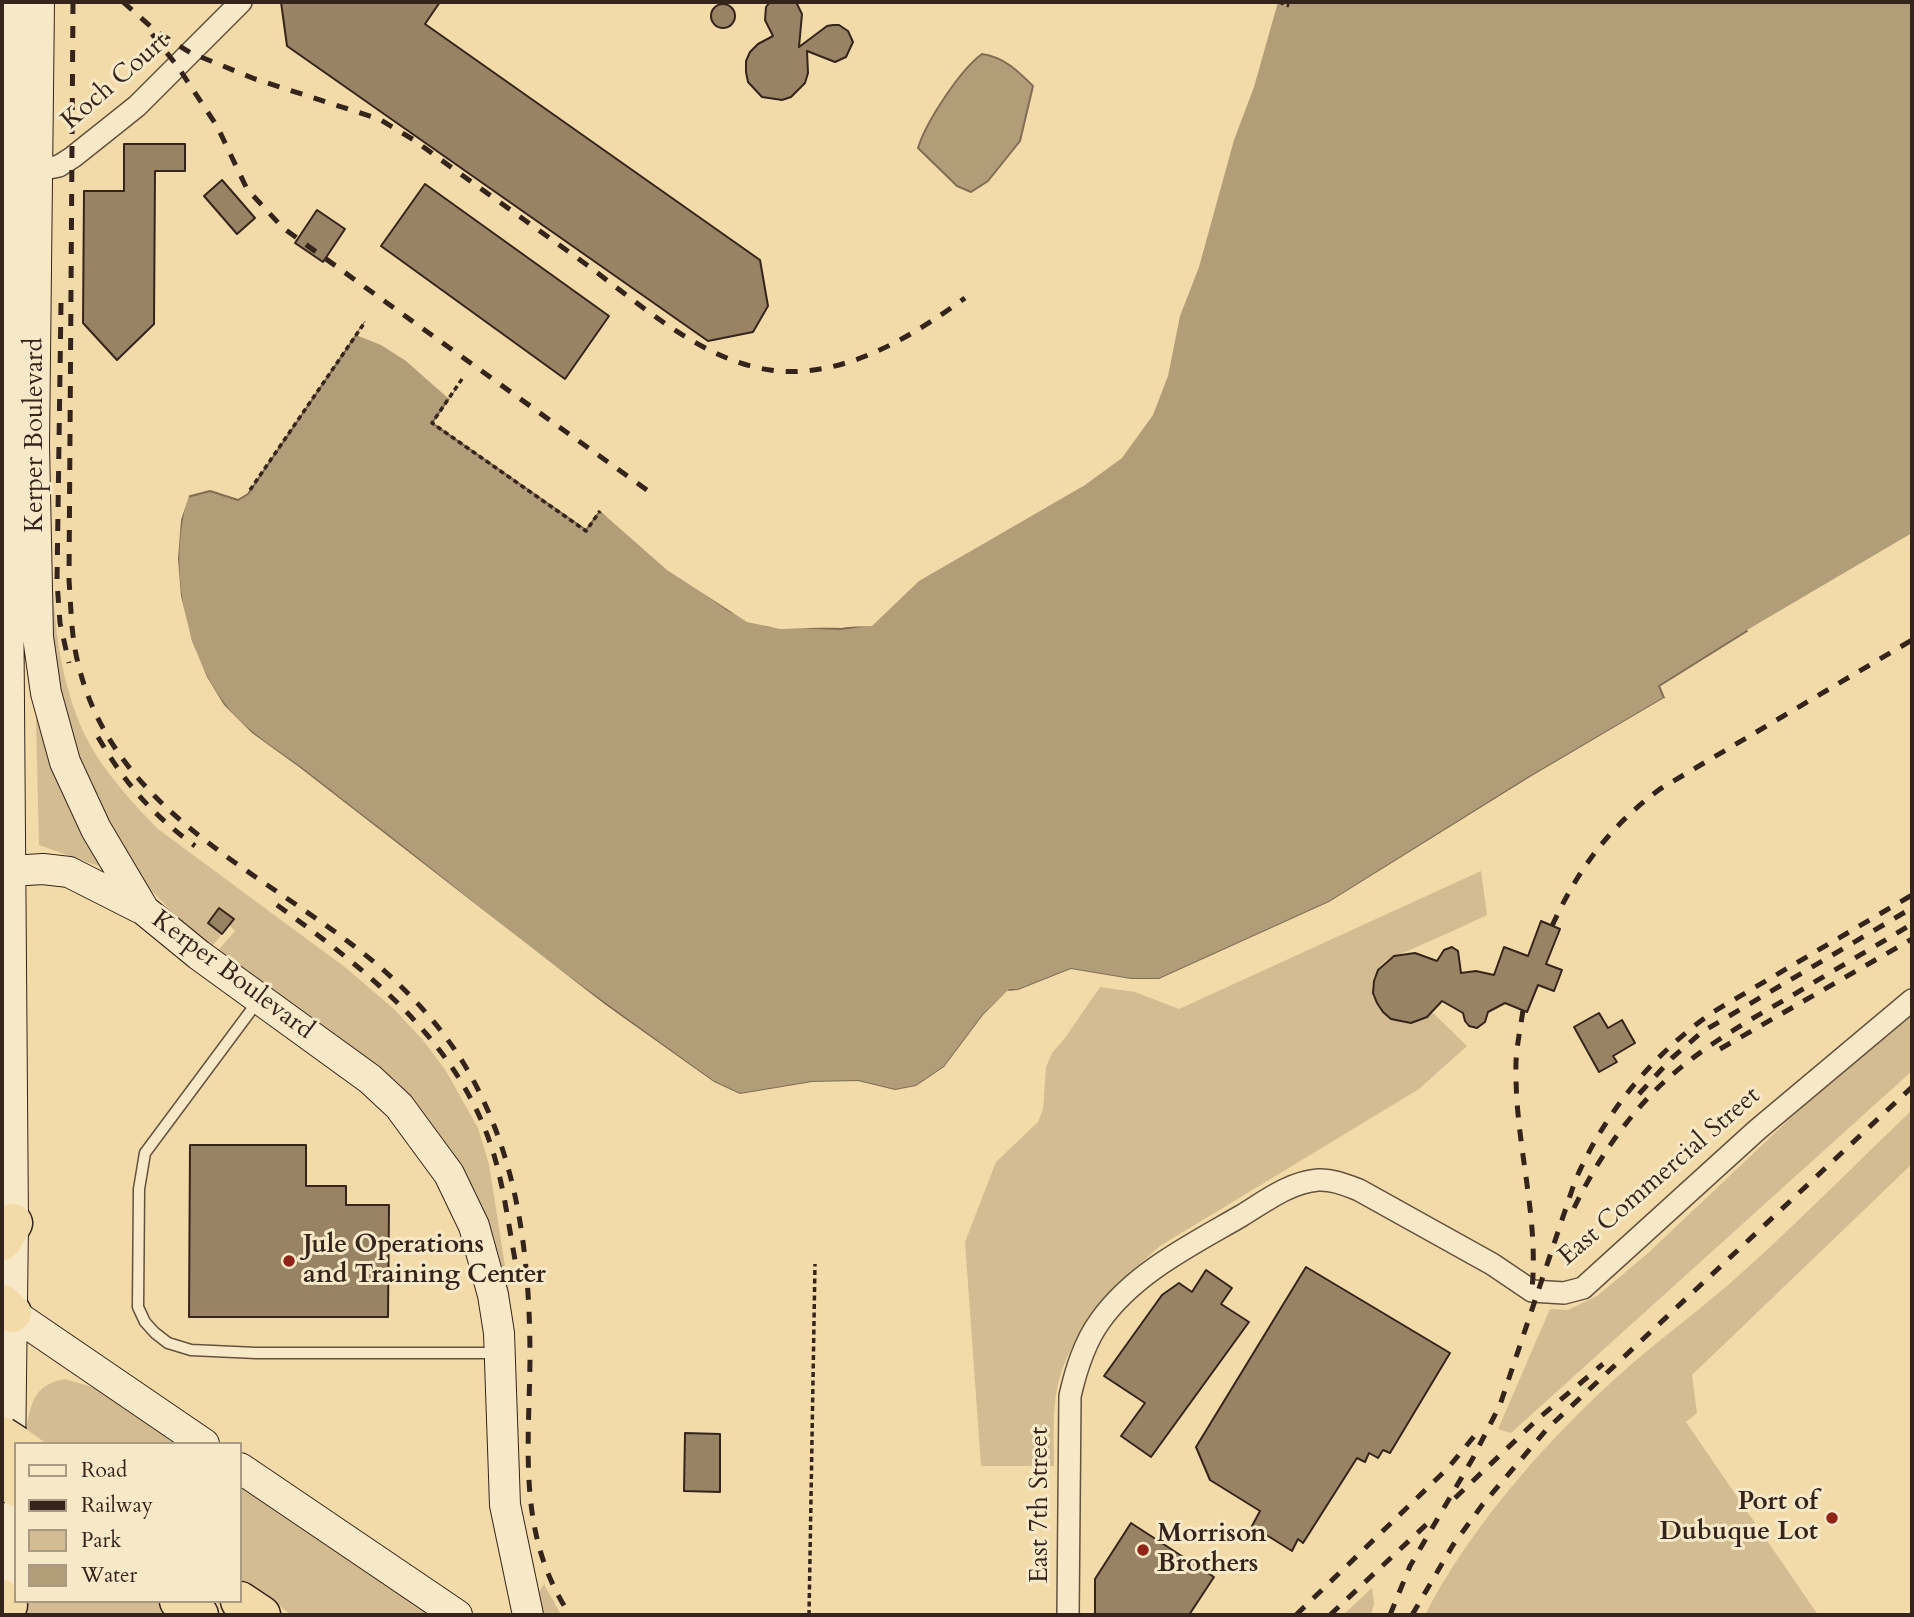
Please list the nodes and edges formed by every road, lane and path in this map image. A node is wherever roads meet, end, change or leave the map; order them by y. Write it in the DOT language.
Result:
graph roads {
  1 [pos="12,2"];
  2 [pos="39,2"];
  3 [pos="241,2"];
  4 [pos="1279,2"];
  5 [pos="1289,6"];
  6 [pos="25,170"];
  7 [pos="365,322"];
  8 [pos="462,379"];
  9 [pos="250,490"];
  10 [pos="600,511"];
  11 [pos="38,637"];
  12 [pos="9,753"];
  13 [pos="11,872"];
  14 [pos="144,910"];
  15 [pos="259,999"];
  16 [pos="1912,1000"];
  17 [pos="7,1232"];
  18 [pos="815,1265"];
  19 [pos="7,1309"];
  20 [pos="500,1353"];
  21 [pos="1070,1396"];
  22 [pos="201,1442"];
  23 [pos="242,1469"];
  24 [pos="242,1602"];
  25 [pos="182,1603"];
  26 [pos="6,1606"];
  27 [pos="199,1615"];
  28 [pos="261,1615"];
  29 [pos="457,1615"];
  30 [pos="528,1615"];
  31 [pos="809,1615"];
  32 [pos="1068,1615"];
  1 -- 6 [label="main road, Kerper Boulevard"];
  2 -- 6 [label="main road, Kerper Boulevard"];
  3 -- 6 [label="street, Koch Court"];
  4 -- 5 [label="path"];
  6 -- 11 [label="main road, Kerper Boulevard"];
  6 -- 12 [label="main road, Kerper Boulevard"];
  7 -- 9 [label="path"];
  8 -- 10 [label="path"];
  11 -- 12 [label="main road"];
  11 -- 14 [label="main road, Kerper Boulevard"];
  12 -- 13 [label="main road"];
  13 -- 14 [label="main road"];
  13 -- 17 [label="main road"];
  14 -- 15 [label="main road, Kerper Boulevard"];
  15 -- 20 [label="main road, Kerper Boulevard"];
  15 -- 20 [label="lane"];
  16 -- 21 [label="street, East Commercial Street"];
  17 -- 19 [label="main road"];
  18 -- 31 [label="path"];
  19 -- 22 [label="main road"];
  19 -- 26 [label="main road"];
  20 -- 30 [label="main road, Kerper Boulevard"];
  21 -- 32 [label="street, East 7th Street"];
  23 -- 29 [label="main road"];
  24 -- 28 [label="highway"];
  25 -- 27 [label="highway"];
}
